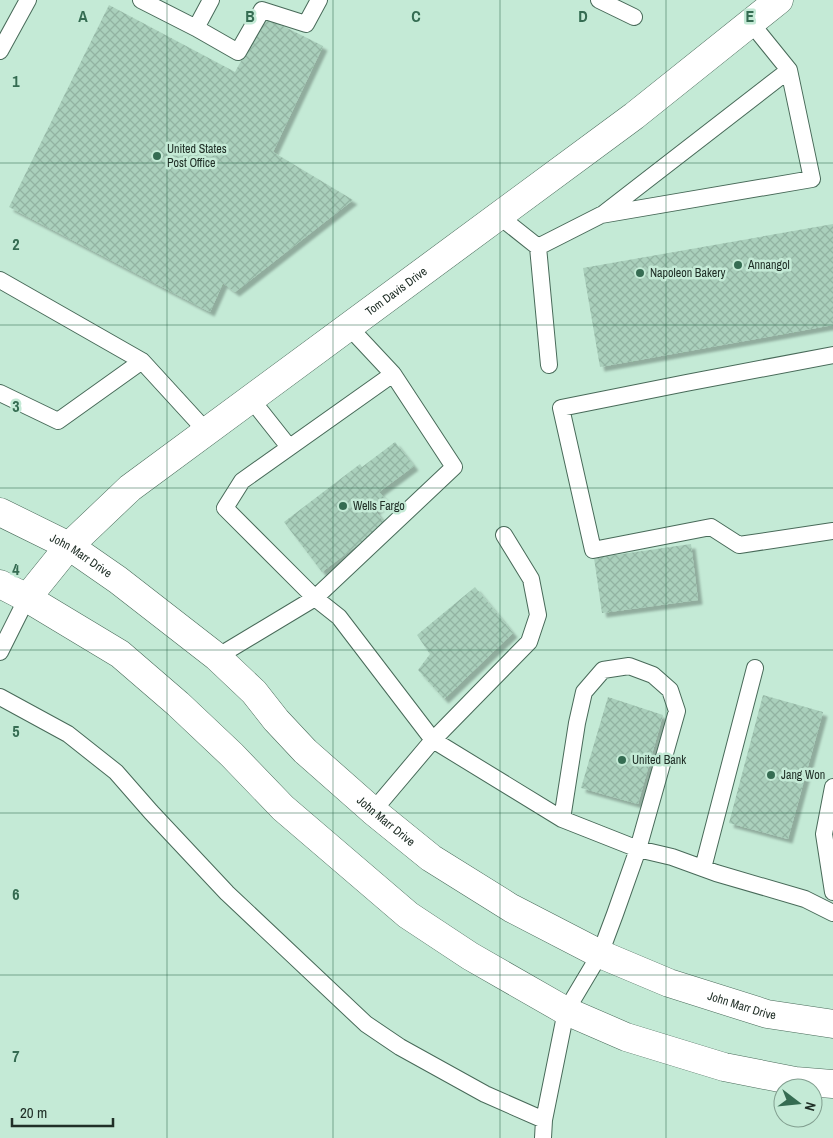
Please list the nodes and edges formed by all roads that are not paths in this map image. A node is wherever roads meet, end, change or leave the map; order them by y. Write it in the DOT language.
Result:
graph roads {
  1 [pos="28,0"];
  2 [pos="141,0"];
  3 [pos="211,0"];
  4 [pos="319,0"];
  5 [pos="599,0"];
  6 [pos="779,0"];
  7 [pos="634,17"];
  8 [pos="751,23"];
  9 [pos="196,28"];
  10 [pos="0,51"];
  11 [pos="789,70"];
  12 [pos="601,215"];
  13 [pos="499,216"];
  14 [pos="538,247"];
  15 [pos="0,280"];
  16 [pos="349,327"];
  17 [pos="833,355"];
  18 [pos="142,361"];
  19 [pos="549,365"];
  20 [pos="393,374"];
  21 [pos="0,393"];
  22 [pos="251,399"];
  23 [pos="208,432"];
  24 [pos="289,447"];
  25 [pos="0,512"];
  26 [pos="833,532"];
  27 [pos="504,535"];
  28 [pos="69,546"];
  29 [pos="0,584"];
  30 [pos="27,598"];
  31 [pos="315,598"];
  32 [pos="0,652"];
  33 [pos="217,658"];
  34 [pos="755,668"];
  35 [pos="0,697"];
  36 [pos="433,740"];
  37 [pos="833,787"];
  38 [pos="373,811"];
  39 [pos="562,819"];
  40 [pos="638,849"];
  41 [pos="703,868"];
  42 [pos="833,892"];
  43 [pos="833,913"];
  44 [pos="600,954"];
  45 [pos="566,1010"];
  46 [pos="833,1024"];
  47 [pos="833,1084"];
  48 [pos="544,1120"];
  49 [pos="542,1138"];
  1 -- 10 [label="lane"];
  2 -- 9 [label="lane"];
  3 -- 9 [label="lane"];
  4 -- 9 [label="lane"];
  5 -- 7 [label="lane"];
  6 -- 8 [label="street, Tom Davis Drive"];
  8 -- 11 [label="lane"];
  8 -- 13 [label="street, Tom Davis Drive"];
  11 -- 12 [label="lane"];
  11 -- 12 [label="lane"];
  12 -- 14 [label="lane"];
  13 -- 14 [label="lane"];
  13 -- 16 [label="street, Tom Davis Drive"];
  14 -- 19 [label="lane"];
  15 -- 18 [label="lane"];
  16 -- 20 [label="lane"];
  16 -- 22 [label="street, Tom Davis Drive"];
  17 -- 26 [label="lane"];
  18 -- 21 [label="lane"];
  18 -- 23 [label="lane"];
  20 -- 24 [label="lane"];
  20 -- 31 [label="lane"];
  22 -- 23 [label="street, Tom Davis Drive"];
  22 -- 24 [label="lane"];
  23 -- 28 [label="street, Tom Davis Drive"];
  24 -- 31 [label="lane"];
  25 -- 28 [label="street, John Marr Drive"];
  27 -- 36 [label="lane"];
  28 -- 30 [label="street, Tom Davis Drive"];
  28 -- 33 [label="street, John Marr Drive"];
  29 -- 30 [label="street"];
  30 -- 32 [label="lane"];
  30 -- 45 [label="street"];
  31 -- 33 [label="lane"];
  31 -- 36 [label="lane"];
  33 -- 38 [label="street, John Marr Drive"];
  34 -- 41 [label="lane"];
  35 -- 48 [label="lane"];
  36 -- 38 [label="lane"];
  36 -- 39 [label="lane"];
  37 -- 42 [label="lane"];
  38 -- 44 [label="street, John Marr Drive"];
  39 -- 40 [label="lane"];
  39 -- 40 [label="lane"];
  40 -- 41 [label="lane"];
  40 -- 44 [label="lane"];
  41 -- 43 [label="lane"];
  44 -- 45 [label="lane"];
  44 -- 46 [label="street, John Marr Drive"];
  45 -- 47 [label="street"];
  45 -- 48 [label="lane"];
  48 -- 49 [label="lane"];
}
